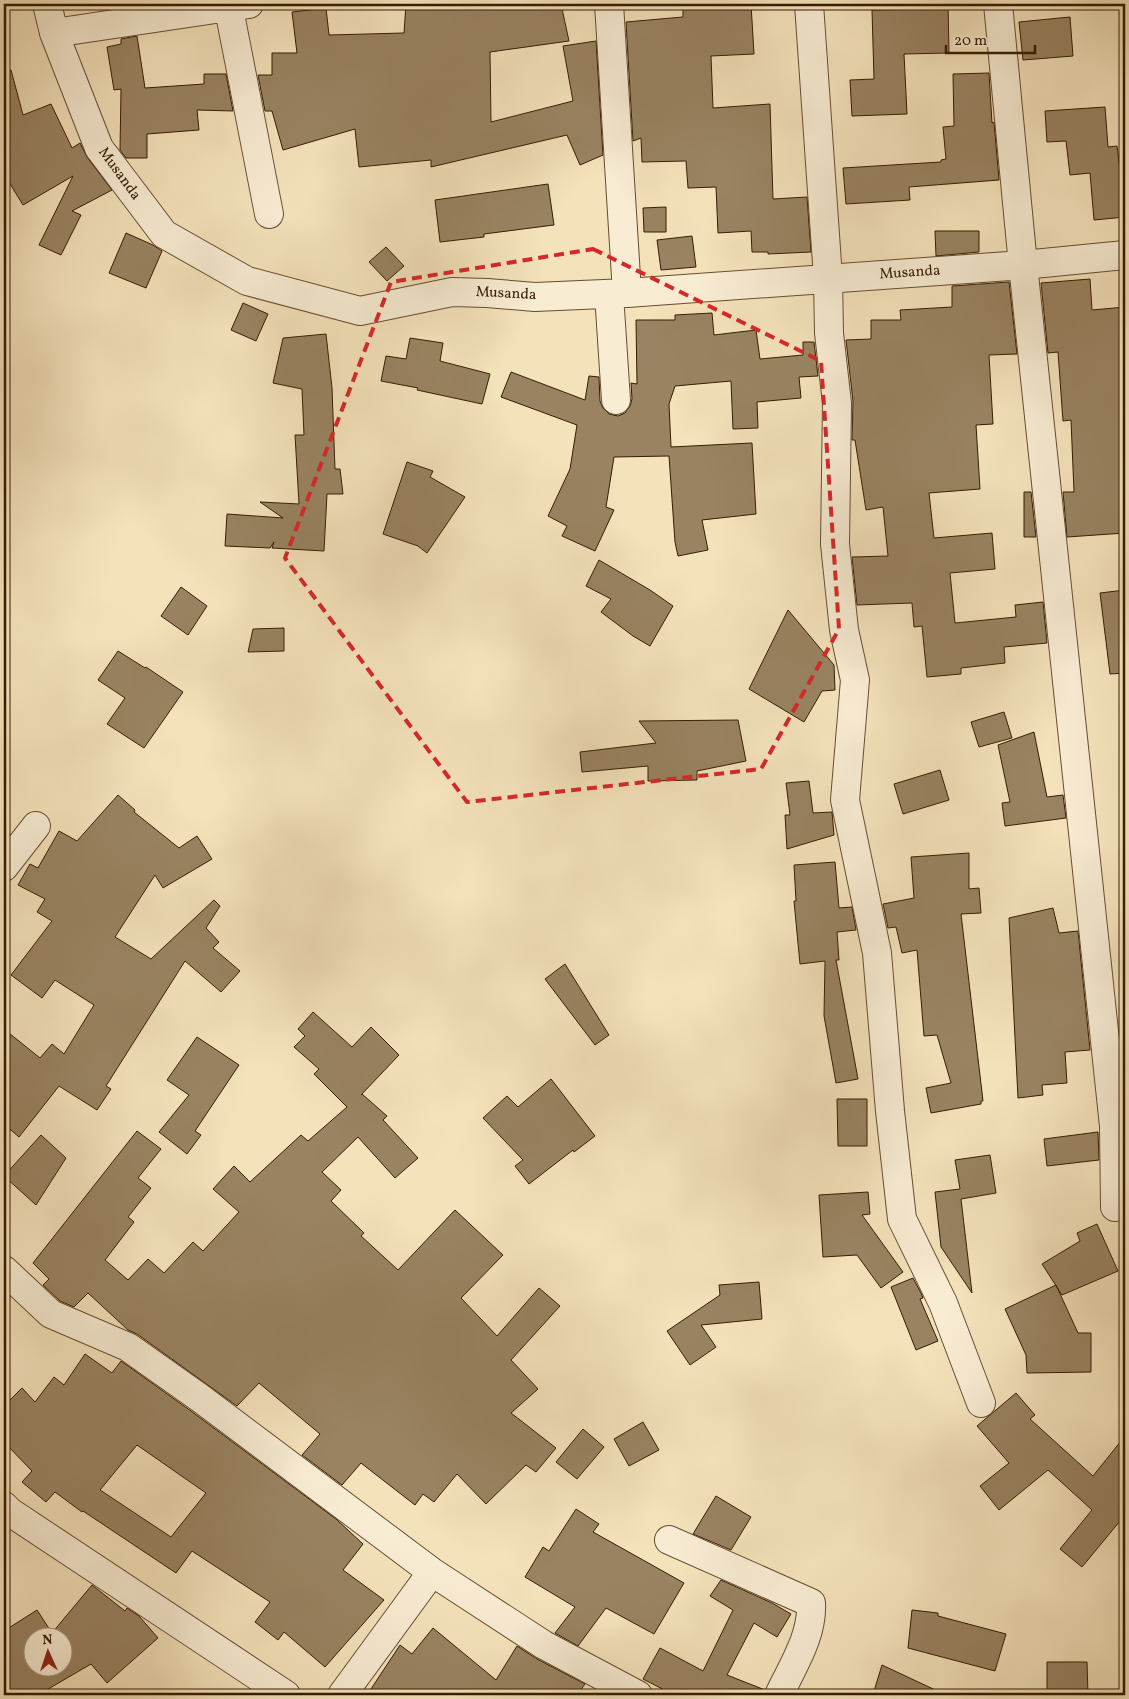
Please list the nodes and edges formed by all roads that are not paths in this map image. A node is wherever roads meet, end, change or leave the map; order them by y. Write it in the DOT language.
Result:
graph roads {
  1 [pos="47,4"];
  2 [pos="609,4"];
  3 [pos="809,4"];
  4 [pos="998,4"];
  5 [pos="235,5"];
  6 [pos="54,32"];
  7 [pos="269,214"];
  8 [pos="1125,255"];
  9 [pos="1023,265"];
  10 [pos="828,278"];
  11 [pos="618,293"];
  12 [pos="616,400"];
  13 [pos="36,826"];
  14 [pos="4,867"];
  15 [pos="1115,1207"];
  16 [pos="4,1270"];
  17 [pos="981,1403"];
  18 [pos="4,1506"];
  19 [pos="669,1540"];
  20 [pos="432,1572"];
  21 [pos="286,1695"];
  22 [pos="342,1695"];
  23 [pos="638,1695"];
  24 [pos="779,1695"];
  1 -- 6 [label="street, Musanda"];
  2 -- 11 [label="street"];
  3 -- 10 [label="street"];
  4 -- 9 [label="street"];
  5 -- 6 [label="street"];
  5 -- 7 [label="street"];
  6 -- 11 [label="street, Musanda"];
  8 -- 9 [label="street, Musanda"];
  9 -- 10 [label="street, Musanda"];
  9 -- 15 [label="street"];
  10 -- 11 [label="street, Musanda"];
  10 -- 17 [label="street"];
  11 -- 12 [label="street"];
  13 -- 14 [label="street"];
  16 -- 20 [label="street"];
  18 -- 21 [label="street"];
  19 -- 24 [label="street"];
  20 -- 22 [label="street"];
  20 -- 23 [label="street"];
}
